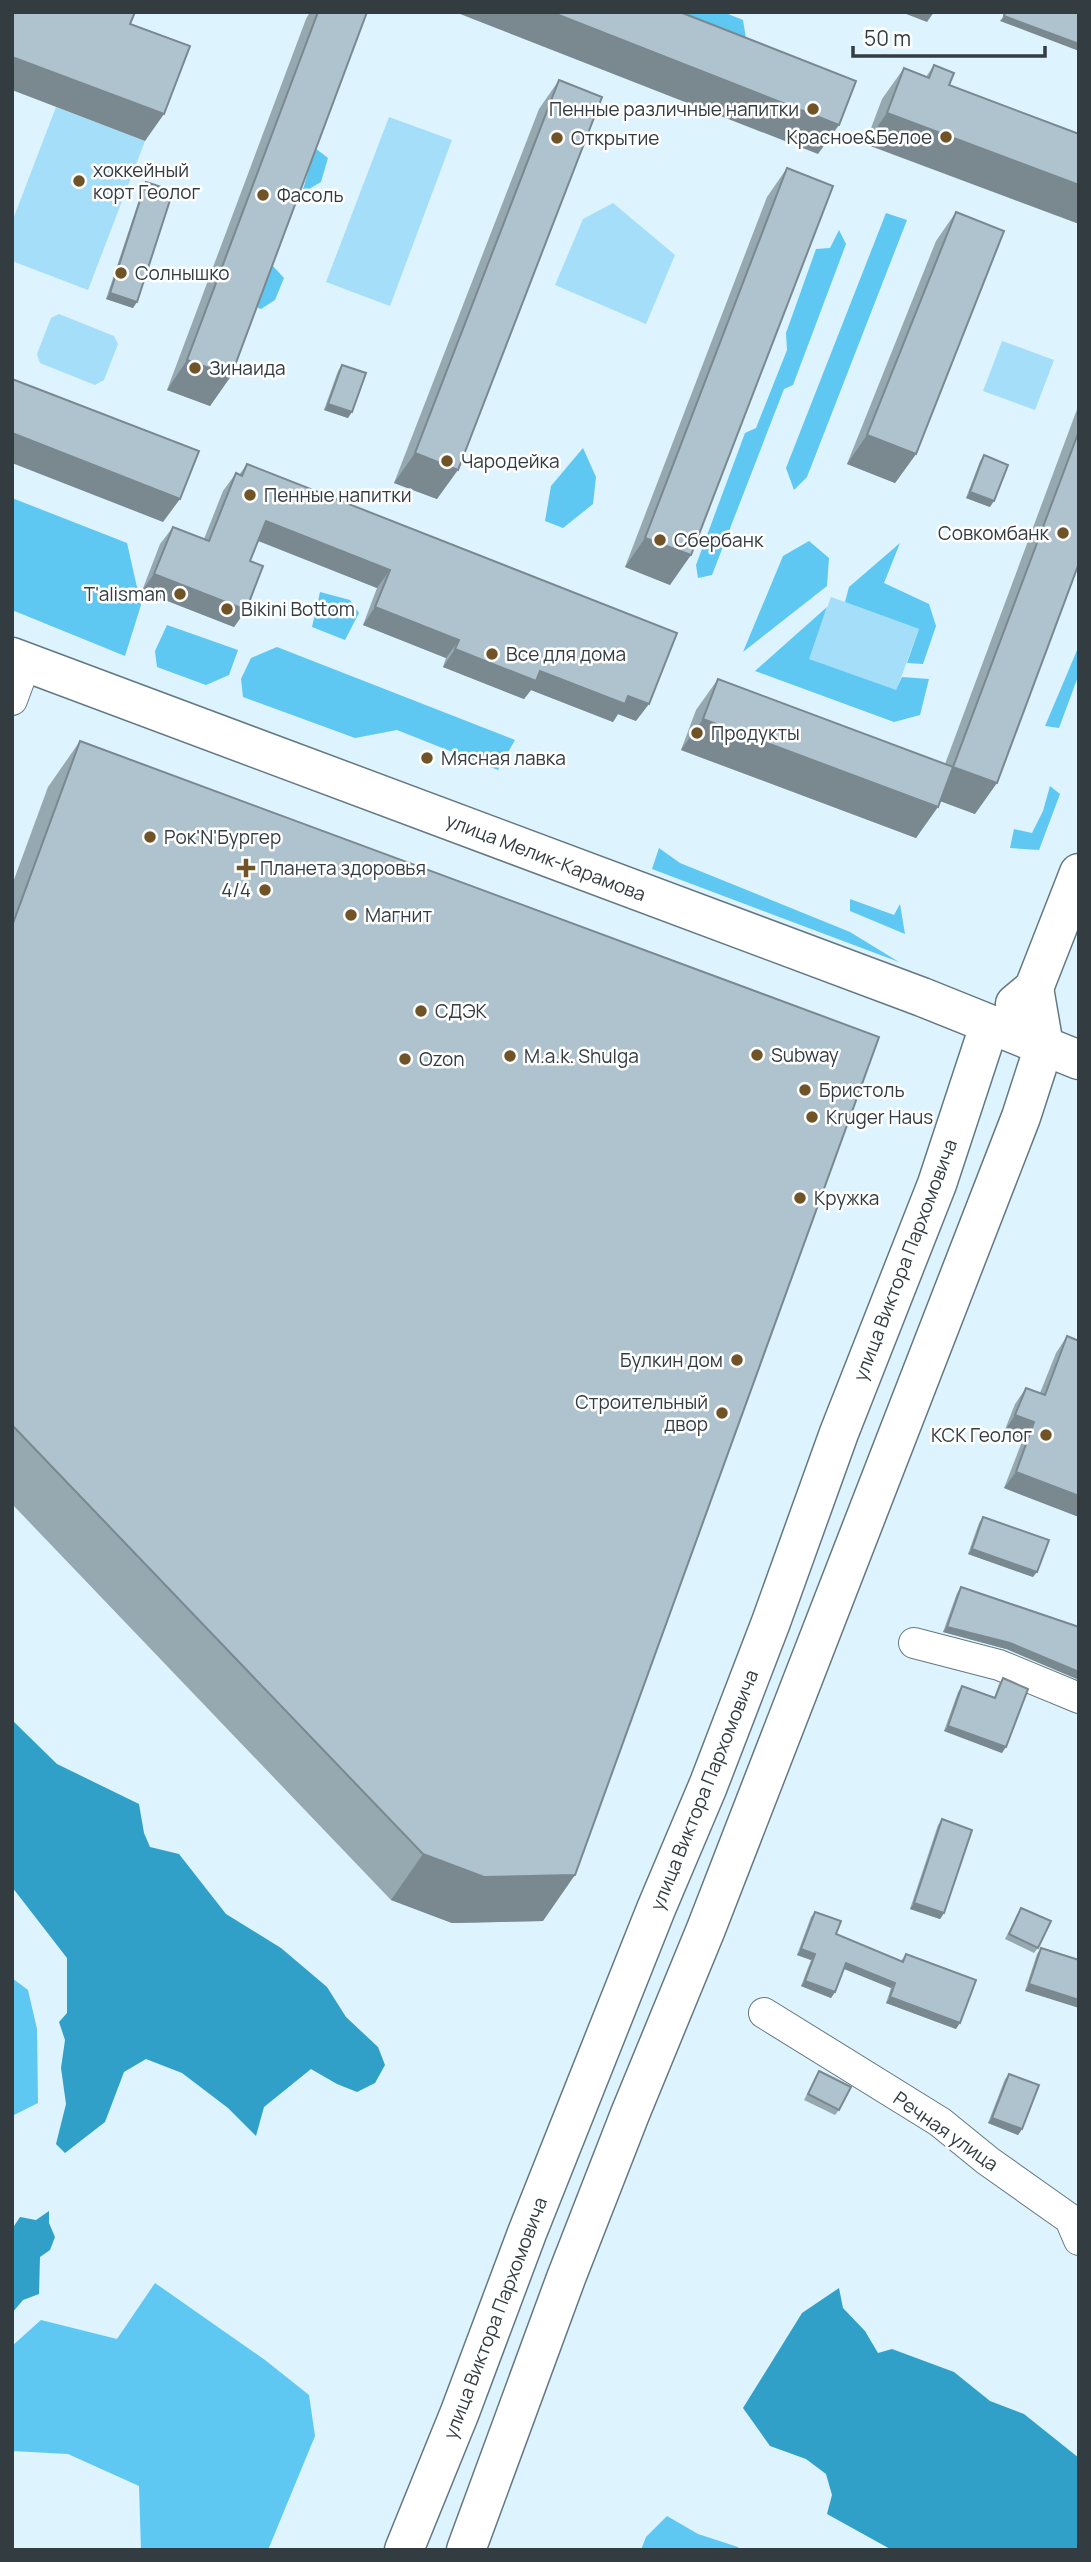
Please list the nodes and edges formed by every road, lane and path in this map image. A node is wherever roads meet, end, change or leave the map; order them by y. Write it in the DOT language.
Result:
graph roads {
  1 [pos="19,660"];
  2 [pos="12,700"];
  3 [pos="1079,873"];
  4 [pos="1034,988"];
  5 [pos="989,1026"];
  6 [pos="1044,1046"];
  7 [pos="1079,1060"];
  8 [pos="914,1643"];
  9 [pos="1079,1698"];
  10 [pos="708,1786"];
  11 [pos="754,1806"];
  12 [pos="764,2013"];
  13 [pos="1079,2240"];
  14 [pos="404,2550"];
  15 [pos="466,2550"];
  1 -- 2 [label="street"];
  1 -- 5 [label="main road, улица Мелик-Карамова"];
  3 -- 4 [label="main road"];
  4 -- 5 [label="main road"];
  4 -- 6 [label="main road"];
  5 -- 6 [label="main road, улица Мелик-Карамова"];
  5 -- 10 [label="main road, улица Виктора Пархомовича"];
  6 -- 7 [label="main road, улица Мелик-Карамова"];
  6 -- 11 [label="main road"];
  8 -- 9 [label="street"];
  10 -- 11 [label="main road"];
  10 -- 14 [label="main road, улица Виктора Пархомовича"];
  11 -- 15 [label="main road"];
  12 -- 13 [label="street, Речная улица"];
}
